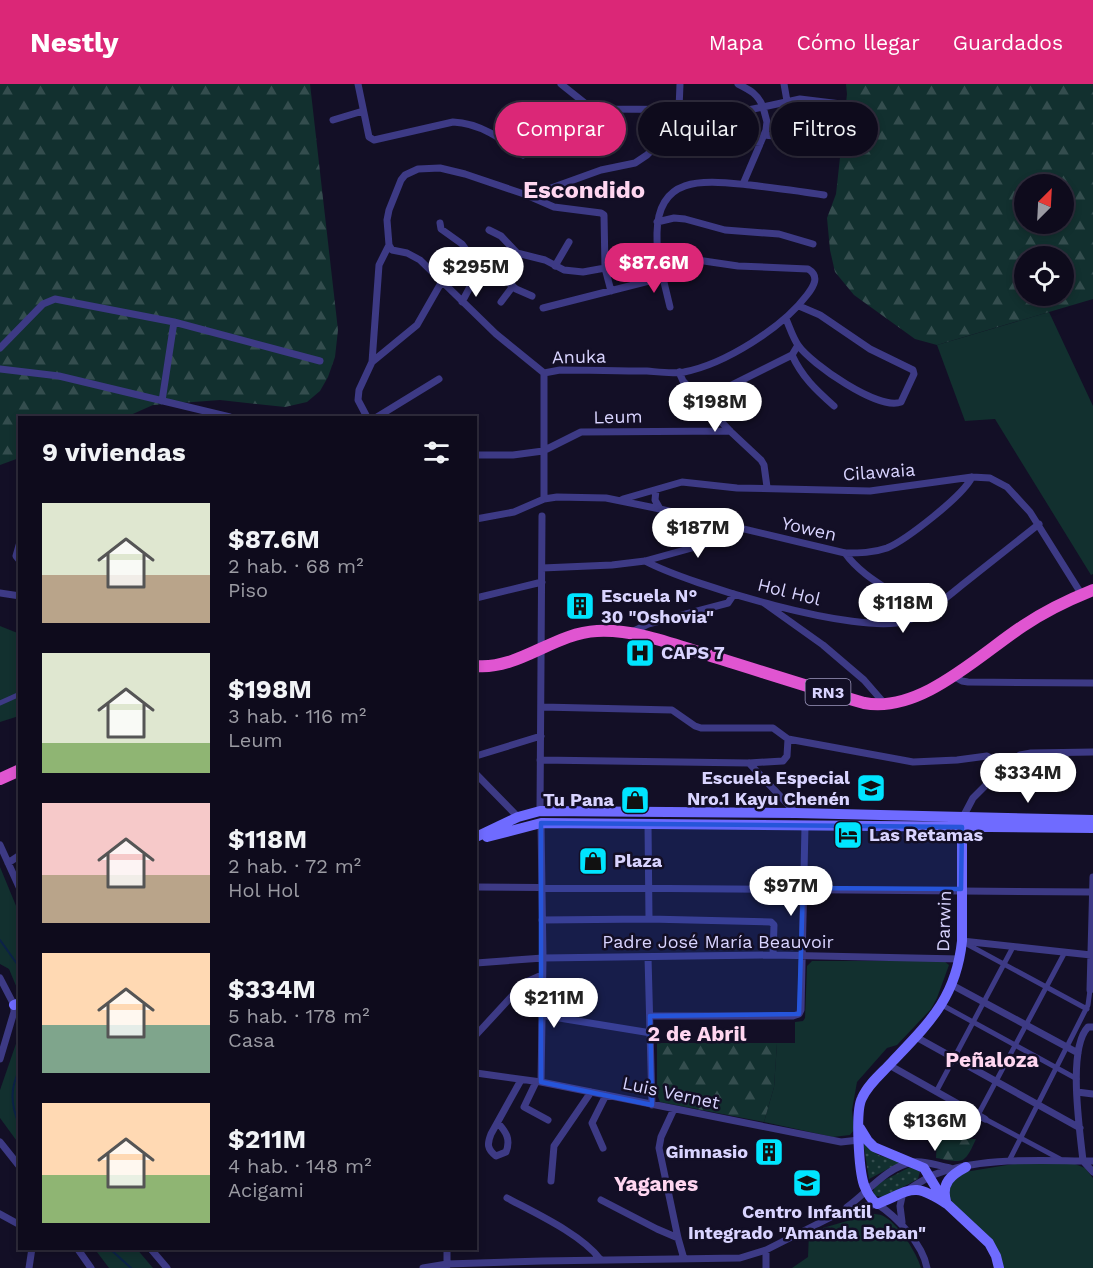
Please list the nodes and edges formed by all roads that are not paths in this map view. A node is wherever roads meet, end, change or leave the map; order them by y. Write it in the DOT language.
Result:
graph roads {
  1 [pos="358,84"];
  2 [pos="561,84"];
  3 [pos="680,84"];
  4 [pos="738,84"];
  5 [pos="784,84"];
  6 [pos="787,101"];
  7 [pos="584,102"];
  8 [pos="679,102"];
  9 [pos="825,102"];
  10 [pos="763,107"];
  11 [pos="759,108"];
  12 [pos="363,111"];
  13 [pos="333,120"];
  14 [pos="495,135"];
  15 [pos="763,138"];
  16 [pos="771,138"];
  17 [pos="743,184"];
  18 [pos="524,194"];
  19 [pos="824,195"];
  20 [pos="657,222"];
  21 [pos="440,224"];
  22 [pos="489,230"];
  23 [pos="569,242"];
  24 [pos="813,244"];
  25 [pos="389,245"];
  26 [pos="512,250"];
  27 [pos="485,266"];
  28 [pos="555,266"];
  29 [pos="605,268"];
  30 [pos="662,274"];
  31 [pos="441,283"];
  32 [pos="513,286"];
  33 [pos="611,291"];
  34 [pos="532,296"];
  35 [pos="462,302"];
  36 [pos="501,302"];
  37 [pos="799,306"];
  38 [pos="670,307"];
  39 [pos="543,308"];
  40 [pos="786,319"];
  41 [pos="174,322"];
  42 [pos="798,345"];
  43 [pos="0,348"];
  44 [pos="792,355"];
  45 [pos="320,361"];
  46 [pos="372,362"];
  47 [pos="0,369"];
  48 [pos="679,372"];
  49 [pos="544,373"];
  50 [pos="439,378"];
  51 [pos="724,389"];
  52 [pos="162,401"];
  53 [pos="834,406"];
  54 [pos="226,416"];
  55 [pos="366,416"];
  56 [pos="379,416"];
  57 [pos="730,431"];
  58 [pos="543,451"];
  59 [pos="477,455"];
  60 [pos="972,477"];
  61 [pos="766,488"];
  62 [pos="656,490"];
  63 [pos="544,499"];
  64 [pos="621,500"];
  65 [pos="660,509"];
  66 [pos="542,516"];
  67 [pos="477,519"];
  68 [pos="1039,524"];
  69 [pos="732,527"];
  70 [pos="845,553"];
  71 [pos="645,561"];
  72 [pos="542,568"];
  73 [pos="542,582"];
  74 [pos="0,593"];
  75 [pos="1087,593"];
  76 [pos="734,594"];
  77 [pos="18,596"];
  78 [pos="477,598"];
  79 [pos="761,601"];
  80 [pos="922,614"];
  81 [pos="630,633"];
  82 [pos="542,648"];
  83 [pos="477,666"];
  84 [pos="952,675"];
  85 [pos="1093,684"];
  86 [pos="18,695"];
  87 [pos="0,703"];
  88 [pos="886,705"];
  89 [pos="542,707"];
  90 [pos="541,736"];
  91 [pos="788,739"];
  92 [pos="1093,752"];
  93 [pos="477,756"];
  94 [pos="540,760"];
  95 [pos="749,763"];
  96 [pos="18,771"];
  97 [pos="1000,771"];
  98 [pos="477,775"];
  99 [pos="0,779"];
  100 [pos="540,811"];
  101 [pos="796,813"];
  102 [pos="518,817"];
  103 [pos="1093,820"];
  104 [pos="962,822"];
  105 [pos="541,823"];
  106 [pos="648,824"];
  107 [pos="805,826"];
  108 [pos="1093,828"];
  109 [pos="477,838"];
  110 [pos="477,839"];
  111 [pos="0,845"];
  112 [pos="18,856"];
  113 [pos="8,863"];
  114 [pos="1093,877"];
  115 [pos="18,885"];
  116 [pos="477,886"];
  117 [pos="542,887"];
  118 [pos="649,887"];
  119 [pos="803,888"];
  120 [pos="961,889"];
  121 [pos="1093,892"];
  122 [pos="649,919"];
  123 [pos="542,920"];
  124 [pos="962,941"];
  125 [pos="1012,947"];
  126 [pos="1065,952"];
  127 [pos="774,955"];
  128 [pos="802,956"];
  129 [pos="1092,956"];
  130 [pos="648,957"];
  131 [pos="543,958"];
  132 [pos="960,958"];
  133 [pos="477,963"];
  134 [pos="1004,964"];
  135 [pos="542,975"];
  136 [pos="0,978"];
  137 [pos="952,984"];
  138 [pos="1047,987"];
  139 [pos="1090,990"];
  140 [pos="984,1002"];
  141 [pos="17,1004"];
  142 [pos="942,1005"];
  143 [pos="1087,1008"];
  144 [pos="541,1015"];
  145 [pos="650,1016"];
  146 [pos="973,1022"];
  147 [pos="1026,1025"];
  148 [pos="1090,1025"];
  149 [pos="651,1033"];
  150 [pos="477,1034"];
  151 [pos="916,1037"];
  152 [pos="1016,1045"];
  153 [pos="1067,1047"];
  154 [pos="1078,1053"];
  155 [pos="954,1058"];
  156 [pos="0,1059"];
  157 [pos="889,1065"];
  158 [pos="1056,1067"];
  159 [pos="477,1073"];
  160 [pos="1077,1078"];
  161 [pos="521,1080"];
  162 [pos="996,1081"];
  163 [pos="538,1082"];
  164 [pos="591,1092"];
  165 [pos="936,1092"];
  166 [pos="1077,1092"];
  167 [pos="1093,1094"];
  168 [pos="606,1095"];
  169 [pos="1038,1104"];
  170 [pos="652,1105"];
  171 [pos="674,1110"];
  172 [pos="981,1117"];
  173 [pos="548,1120"];
  174 [pos="498,1123"];
  175 [pos="858,1125"];
  176 [pos="1080,1128"];
  177 [pos="1021,1138"];
  178 [pos="859,1140"];
  179 [pos="0,1142"];
  180 [pos="603,1149"];
  181 [pos="1009,1161"];
  182 [pos="1063,1161"];
  183 [pos="1083,1161"];
  184 [pos="1093,1161"];
  185 [pos="913,1162"];
  186 [pos="18,1164"];
  187 [pos="961,1168"];
  188 [pos="1093,1172"];
  189 [pos="931,1176"];
  190 [pos="551,1181"];
  191 [pos="866,1190"];
  192 [pos="906,1190"];
  193 [pos="507,1198"];
  194 [pos="601,1200"];
  195 [pos="877,1204"];
  196 [pos="947,1204"];
  197 [pos="843,1210"];
  198 [pos="0,1214"];
  199 [pos="18,1224"];
  200 [pos="902,1225"];
  201 [pos="678,1238"];
  202 [pos="32,1250"];
  203 [pos="78,1250"];
  204 [pos="152,1250"];
  205 [pos="447,1250"];
  206 [pos="766,1250"];
  207 [pos="600,1259"];
  208 [pos="636,1259"];
  209 [pos="684,1259"];
  210 [pos="700,1259"];
  211 [pos="542,1264"];
  212 [pos="447,1266"];
  213 [pos="29,1268"];
  214 [pos="91,1268"];
  215 [pos="167,1268"];
  216 [pos="423,1268"];
  217 [pos="637,1268"];
  218 [pos="700,1268"];
  219 [pos="766,1268"];
  220 [pos="927,1268"];
  221 [pos="999,1268"];
  1 -- 12 [label="street"];
  2 -- 7 [label="street"];
  3 -- 8 [label="street"];
  4 -- 10 [label="street"];
  5 -- 6 [label="street"];
  6 -- 9 [label="street"];
  6 -- 10 [label="street"];
  10 -- 11 [label="street"];
  10 -- 15 [label="street"];
  12 -- 13 [label="street"];
  12 -- 14 [label="street"];
  15 -- 16 [label="street"];
  15 -- 17 [label="street"];
  15 -- 18 [label="street"];
  17 -- 19 [label="street"];
  17 -- 20 [label="street"];
  18 -- 25 [label="street"];
  18 -- 29 [label="street"];
  20 -- 24 [label="street"];
  20 -- 30 [label="street"];
  21 -- 27 [label="street"];
  22 -- 26 [label="street"];
  23 -- 28 [label="street"];
  25 -- 31 [label="street, Anuka"];
  25 -- 46 [label="street"];
  26 -- 27 [label="street"];
  26 -- 28 [label="street"];
  27 -- 32 [label="street"];
  27 -- 35 [label="street"];
  28 -- 29 [label="street"];
  29 -- 33 [label="street"];
  30 -- 33 [label="street"];
  30 -- 37 [label="street, Anuka"];
  30 -- 38 [label="street"];
  31 -- 35 [label="street, Anuka"];
  31 -- 46 [label="street"];
  32 -- 34 [label="street"];
  32 -- 36 [label="street"];
  33 -- 39 [label="street"];
  35 -- 49 [label="street, Anuka"];
  37 -- 40 [label="street, Anuka"];
  37 -- 42 [label="street"];
  40 -- 42 [label="street"];
  40 -- 48 [label="street, Anuka"];
  41 -- 43 [label="street"];
  41 -- 45 [label="street"];
  41 -- 52 [label="street"];
  42 -- 44 [label="street"];
  44 -- 51 [label="street"];
  44 -- 53 [label="street"];
  46 -- 55 [label="street"];
  47 -- 52 [label="street"];
  48 -- 49 [label="street, Anuka"];
  48 -- 57 [label="street"];
  49 -- 58 [label="street"];
  50 -- 56 [label="street"];
  52 -- 54 [label="street"];
  57 -- 58 [label="street, Leum"];
  57 -- 61 [label="street"];
  58 -- 59 [label="street, Leum"];
  58 -- 63 [label="street"];
  60 -- 61 [label="street, Cilawaia"];
  60 -- 68 [label="street, Cilawaia"];
  60 -- 70 [label="street, Yowen"];
  61 -- 62 [label="street, Cilawaia"];
  62 -- 64 [label="street, Cilawaia"];
  62 -- 65 [label="street"];
  63 -- 64 [label="street, Yowen"];
  63 -- 67 [label="street, Yowen"];
  64 -- 65 [label="street, Yowen"];
  65 -- 69 [label="street, Yowen"];
  66 -- 72 [label="street"];
  68 -- 75 [label="street, Cilawaia"];
  68 -- 80 [label="street, Hol Hol"];
  69 -- 70 [label="street, Yowen"];
  69 -- 71 [label="street"];
  70 -- 80 [label="street"];
  71 -- 72 [label="street, Hol Hol"];
  71 -- 76 [label="street, Hol Hol"];
  72 -- 73 [label="street"];
  73 -- 78 [label="street"];
  73 -- 82 [label="street"];
  74 -- 77 [label="street"];
  75 -- 84 [label="highway, RN3"];
  76 -- 79 [label="street, Hol Hol"];
  76 -- 81 [label="street"];
  79 -- 80 [label="street, Hol Hol"];
  79 -- 88 [label="street"];
  81 -- 82 [label="highway, RN3"];
  81 -- 88 [label="highway, RN3"];
  82 -- 83 [label="highway, RN3"];
  82 -- 89 [label="street"];
  84 -- 85 [label="street"];
  84 -- 88 [label="highway, RN3"];
  86 -- 87 [label="street"];
  89 -- 90 [label="street"];
  89 -- 91 [label="street"];
  90 -- 93 [label="street"];
  90 -- 94 [label="street"];
  91 -- 95 [label="street"];
  91 -- 97 [label="street"];
  92 -- 97 [label="street"];
  94 -- 95 [label="street"];
  94 -- 100 [label="street"];
  95 -- 101 [label="street"];
  96 -- 99 [label="highway"];
  97 -- 104 [label="street"];
  98 -- 102 [label="street"];
  100 -- 101 [label="main road"];
  100 -- 102 [label="main road"];
  101 -- 104 [label="main road"];
  102 -- 109 [label="main road"];
  103 -- 104 [label="main road"];
  104 -- 107 [label="main road"];
  104 -- 108 [label="main road"];
  104 -- 120 [label="main road, Darwin"];
  105 -- 106 [label="main road"];
  105 -- 110 [label="main road"];
  105 -- 117 [label="street"];
  106 -- 107 [label="main road"];
  106 -- 118 [label="street"];
  107 -- 119 [label="street"];
  111 -- 113 [label="street"];
  112 -- 113 [label="street"];
  113 -- 115 [label="street"];
  114 -- 121 [label="street"];
  116 -- 117 [label="street"];
  117 -- 118 [label="street"];
  117 -- 123 [label="street"];
  118 -- 119 [label="street"];
  118 -- 122 [label="street"];
  119 -- 120 [label="street"];
  119 -- 128 [label="street"];
  120 -- 121 [label="street"];
  120 -- 124 [label="main road, Darwin"];
  121 -- 129 [label="street"];
  122 -- 123 [label="street"];
  122 -- 127 [label="street"];
  123 -- 131 [label="street"];
  124 -- 125 [label="street"];
  124 -- 132 [label="main road, Darwin"];
  124 -- 134 [label="street"];
  125 -- 126 [label="street"];
  125 -- 134 [label="street"];
  126 -- 129 [label="street"];
  126 -- 138 [label="street"];
  127 -- 128 [label="street, Padre José María Beauvoir"];
  127 -- 130 [label="street, Padre José María Beauvoir"];
  128 -- 132 [label="street, Padre José María Beauvoir"];
  128 -- 145 [label="street"];
  129 -- 139 [label="street"];
  130 -- 131 [label="street, Padre José María Beauvoir"];
  130 -- 145 [label="street"];
  131 -- 133 [label="street, Padre José María Beauvoir"];
  131 -- 135 [label="street"];
  132 -- 137 [label="main road, Darwin"];
  134 -- 138 [label="street"];
  134 -- 140 [label="street"];
  135 -- 144 [label="street"];
  135 -- 150 [label="street"];
  136 -- 141 [label="street"];
  137 -- 140 [label="street"];
  137 -- 142 [label="main road, Darwin"];
  138 -- 143 [label="street"];
  138 -- 147 [label="street"];
  139 -- 143 [label="street"];
  140 -- 146 [label="street"];
  140 -- 147 [label="street"];
  141 -- 156 [label="street"];
  142 -- 146 [label="street"];
  142 -- 151 [label="main road, Darwin"];
  143 -- 153 [label="street"];
  144 -- 149 [label="street"];
  144 -- 163 [label="street"];
  145 -- 149 [label="street"];
  146 -- 152 [label="street"];
  146 -- 155 [label="street"];
  147 -- 152 [label="street"];
  147 -- 153 [label="street"];
  148 -- 154 [label="street"];
  149 -- 170 [label="street"];
  151 -- 155 [label="street"];
  151 -- 157 [label="main road, Darwin"];
  152 -- 158 [label="street"];
  152 -- 162 [label="street"];
  153 -- 154 [label="street"];
  153 -- 158 [label="street"];
  154 -- 160 [label="street"];
  155 -- 162 [label="street"];
  155 -- 165 [label="street"];
  157 -- 165 [label="street"];
  157 -- 175 [label="main road, Darwin"];
  158 -- 160 [label="street"];
  158 -- 169 [label="street"];
  159 -- 161 [label="street, Luis Vernet"];
  160 -- 166 [label="street"];
  161 -- 163 [label="street, Luis Vernet"];
  161 -- 174 [label="street"];
  162 -- 169 [label="street"];
  162 -- 172 [label="street"];
  163 -- 164 [label="street, Luis Vernet"];
  163 -- 173 [label="street"];
  164 -- 168 [label="street, Luis Vernet"];
  164 -- 190 [label="street"];
  165 -- 172 [label="street"];
  166 -- 167 [label="street"];
  166 -- 176 [label="street"];
  168 -- 170 [label="street, Luis Vernet"];
  168 -- 180 [label="street"];
  169 -- 176 [label="street"];
  169 -- 177 [label="street"];
  170 -- 171 [label="street, Luis Vernet"];
  171 -- 178 [label="street, Luis Vernet"];
  171 -- 201 [label="street"];
  172 -- 177 [label="street"];
  175 -- 178 [label="main road, Darwin"];
  175 -- 185 [label="main road"];
  176 -- 183 [label="street"];
  177 -- 181 [label="street"];
  177 -- 182 [label="street"];
  178 -- 191 [label="main road, Darwin"];
  179 -- 186 [label="street"];
  181 -- 182 [label="street"];
  181 -- 187 [label="street"];
  182 -- 183 [label="street"];
  183 -- 184 [label="street"];
  183 -- 188 [label="street"];
  185 -- 187 [label="street"];
  185 -- 189 [label="main road"];
  185 -- 191 [label="street"];
  187 -- 189 [label="street"];
  187 -- 196 [label="main road"];
  189 -- 192 [label="street"];
  189 -- 196 [label="main road"];
  191 -- 195 [label="main road, Darwin"];
  191 -- 197 [label="street"];
  192 -- 195 [label="main road"];
  192 -- 196 [label="main road"];
  192 -- 200 [label="street"];
  193 -- 207 [label="street"];
  194 -- 201 [label="street"];
  195 -- 197 [label="street"];
  195 -- 200 [label="street"];
  196 -- 221 [label="main road"];
  197 -- 206 [label="street"];
  198 -- 199 [label="street"];
  200 -- 220 [label="street"];
  201 -- 209 [label="street"];
  202 -- 213 [label="street"];
  203 -- 214 [label="street"];
  204 -- 215 [label="street"];
  205 -- 212 [label="street"];
  206 -- 210 [label="street"];
  206 -- 219 [label="street"];
  207 -- 208 [label="street"];
  207 -- 211 [label="street"];
  208 -- 209 [label="street"];
  208 -- 217 [label="street"];
  209 -- 210 [label="street"];
  210 -- 218 [label="street"];
  211 -- 212 [label="street"];
  212 -- 216 [label="street"];
}
